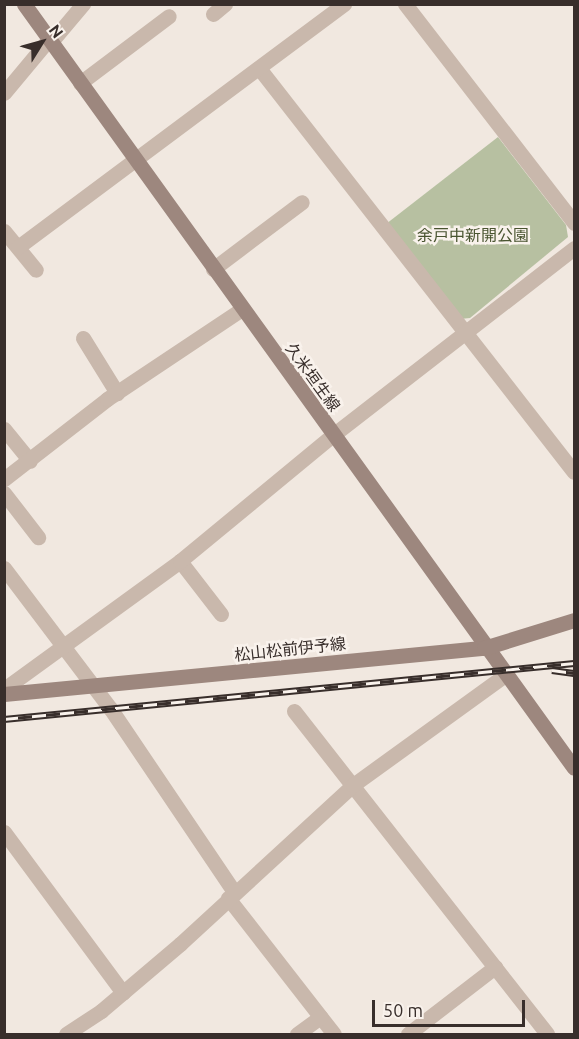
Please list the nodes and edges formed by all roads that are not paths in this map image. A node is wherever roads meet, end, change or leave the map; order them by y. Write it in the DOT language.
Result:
graph roads {
  1 [pos="24,4"];
  2 [pos="83,4"];
  3 [pos="344,4"];
  4 [pos="405,4"];
  5 [pos="169,16"];
  6 [pos="50,41"];
  7 [pos="259,68"];
  8 [pos="80,83"];
  9 [pos="4,93"];
  10 [pos="135,160"];
  11 [pos="302,202"];
  12 [pos="574,223"];
  13 [pos="4,231"];
  14 [pos="18,248"];
  15 [pos="574,248"];
  16 [pos="213,268"];
  17 [pos="36,270"];
  18 [pos="242,309"];
  19 [pos="463,333"];
  20 [pos="83,338"];
  21 [pos="117,393"];
  22 [pos="4,429"];
  23 [pos="333,435"];
  24 [pos="30,461"];
  25 [pos="574,471"];
  26 [pos="4,479"];
  27 [pos="4,493"];
  28 [pos="38,537"];
  29 [pos="180,561"];
  30 [pos="4,568"];
  31 [pos="221,614"];
  32 [pos="574,620"];
  33 [pos="62,647"];
  34 [pos="484,648"];
  35 [pos="505,675"];
  36 [pos="94,687"];
  37 [pos="4,689"];
  38 [pos="4,694"];
  39 [pos="294,711"];
  40 [pos="574,768"];
  41 [pos="353,785"];
  42 [pos="4,832"];
  43 [pos="231,895"];
  44 [pos="495,967"];
  45 [pos="123,993"];
  46 [pos="320,1017"];
  47 [pos="66,1035"];
  48 [pos="297,1035"];
  49 [pos="334,1035"];
  50 [pos="408,1035"];
  51 [pos="547,1035"];
  1 -- 6 [label="main road, 久米垣生線"];
  2 -- 6 [label="street"];
  3 -- 7 [label="street"];
  4 -- 12 [label="street"];
  5 -- 8 [label="street"];
  6 -- 8 [label="main road, 久米垣生線"];
  6 -- 9 [label="street"];
  7 -- 10 [label="street"];
  7 -- 19 [label="street"];
  8 -- 10 [label="main road, 久米垣生線"];
  10 -- 14 [label="street"];
  10 -- 16 [label="main road, 久米垣生線"];
  11 -- 16 [label="street"];
  13 -- 14 [label="street"];
  14 -- 17 [label="street"];
  15 -- 19 [label="street"];
  16 -- 18 [label="main road, 久米垣生線"];
  18 -- 21 [label="street"];
  18 -- 23 [label="main road, 久米垣生線"];
  19 -- 23 [label="street"];
  19 -- 25 [label="street"];
  20 -- 21 [label="street"];
  21 -- 24 [label="street"];
  22 -- 24 [label="street"];
  23 -- 29 [label="street"];
  23 -- 34 [label="main road, 久米垣生線"];
  24 -- 26 [label="street"];
  27 -- 28 [label="street"];
  29 -- 31 [label="street"];
  29 -- 33 [label="street"];
  30 -- 33 [label="street"];
  32 -- 34 [label="main road, 松山松前伊予線"];
  33 -- 36 [label="street"];
  33 -- 37 [label="street"];
  34 -- 35 [label="main road, 久米垣生線"];
  34 -- 36 [label="main road, 松山松前伊予線"];
  35 -- 40 [label="main road, 久米垣生線"];
  35 -- 41 [label="street"];
  36 -- 38 [label="main road, 松山松前伊予線"];
  36 -- 43 [label="street"];
  39 -- 41 [label="street"];
  41 -- 43 [label="street"];
  41 -- 44 [label="street"];
  42 -- 45 [label="street"];
  43 -- 45 [label="street"];
  43 -- 46 [label="street"];
  44 -- 50 [label="street"];
  44 -- 51 [label="street"];
  45 -- 47 [label="street"];
  46 -- 48 [label="street"];
  46 -- 49 [label="street"];
}
